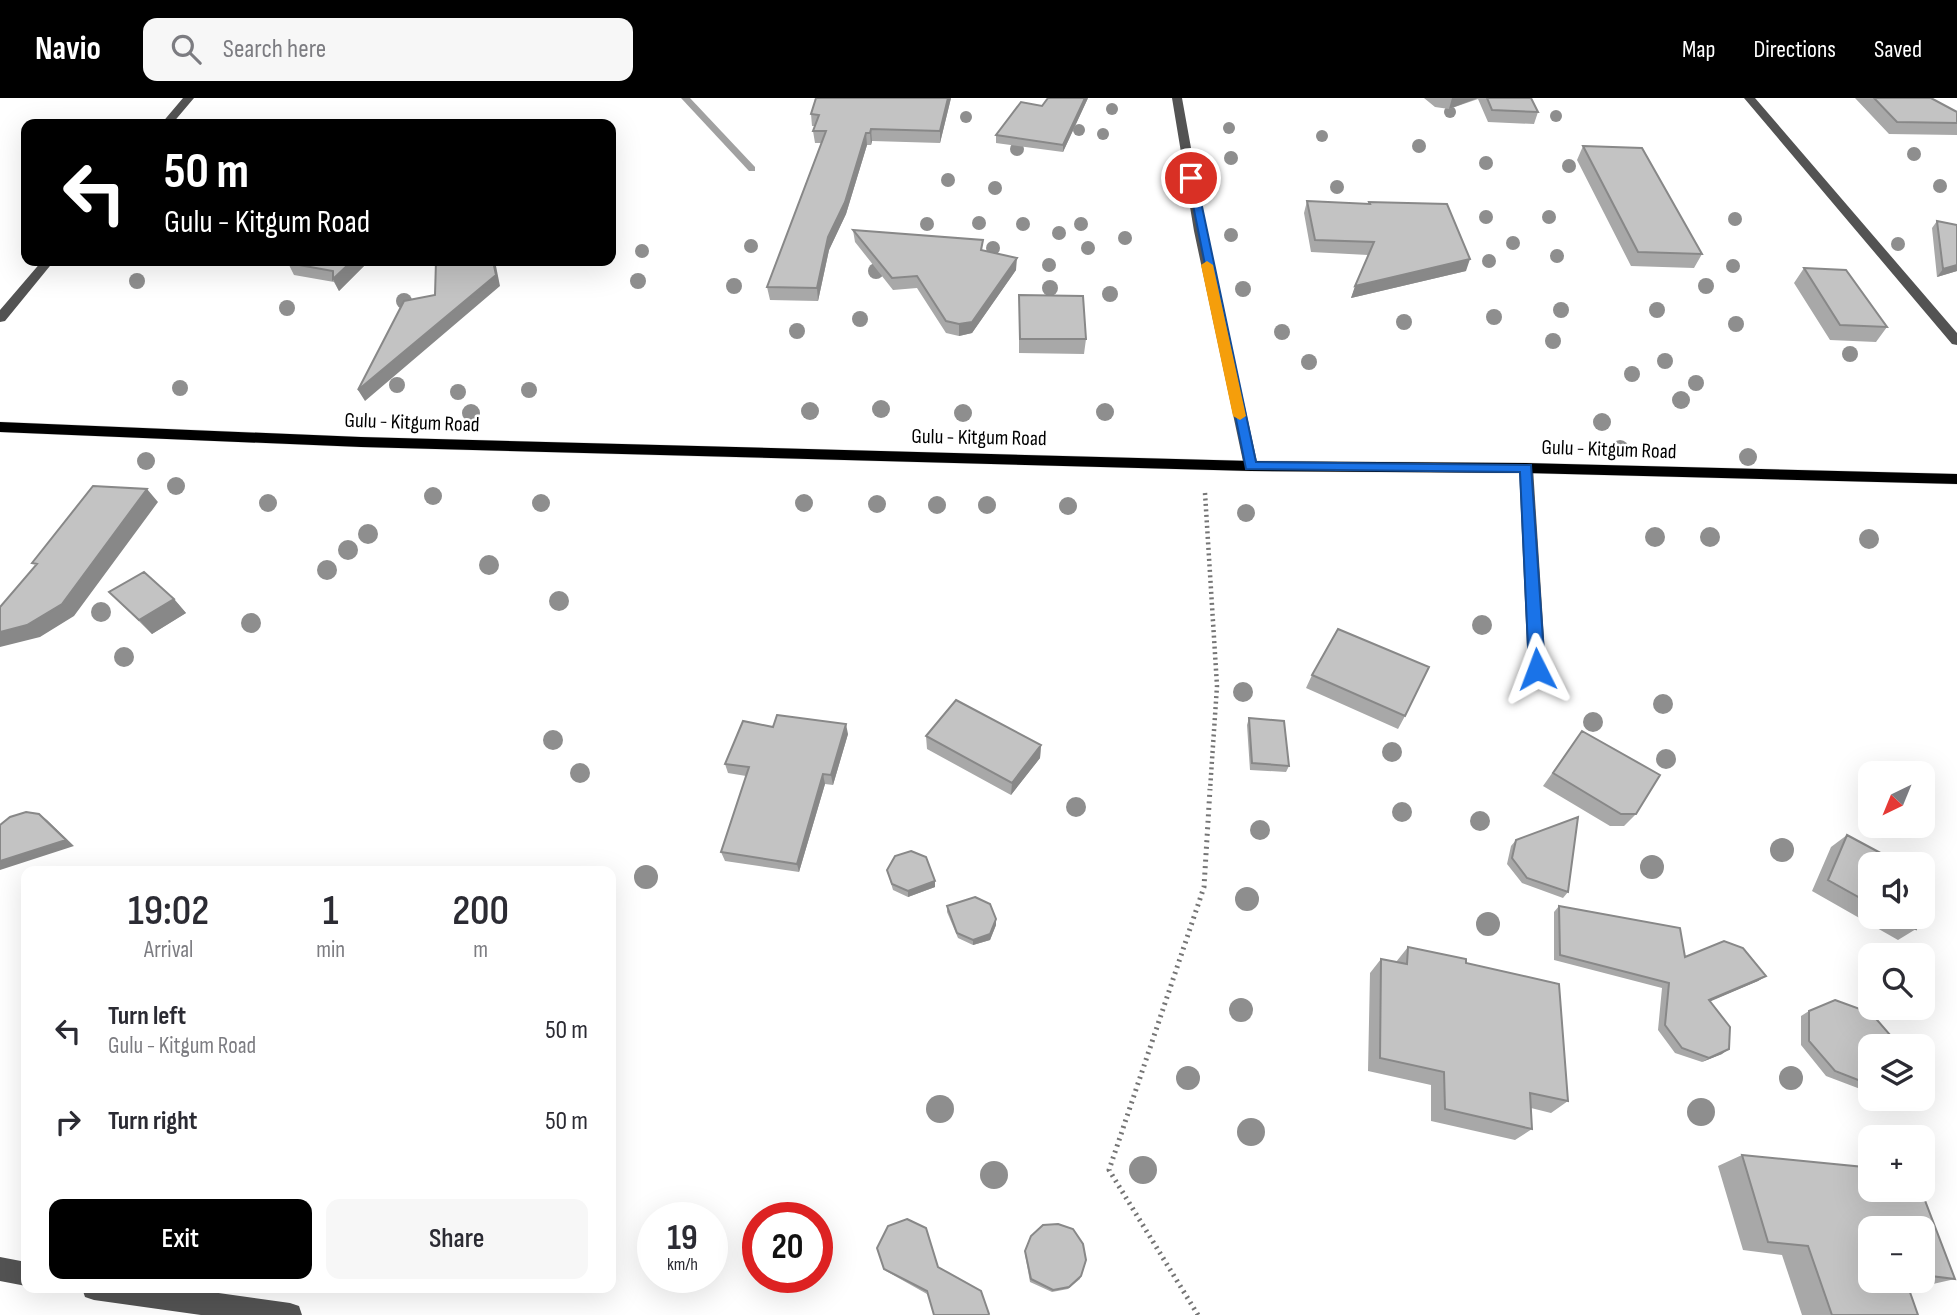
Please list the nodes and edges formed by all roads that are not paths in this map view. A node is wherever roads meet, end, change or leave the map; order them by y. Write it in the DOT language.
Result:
graph roads {
  1 [pos="189,98"];
  2 [pos="1177,98"];
  3 [pos="1749,98"];
  4 [pos="170,119"];
  5 [pos="44,266"];
  6 [pos="0,318"];
  7 [pos="1957,341"];
  8 [pos="0,427"];
  9 [pos="1251,466"];
  10 [pos="1526,468"];
  11 [pos="1957,479"];
  12 [pos="1537,669"];
  13 [pos="0,1269"];
  14 [pos="21,1273"];
  15 [pos="130,1293"];
  16 [pos="290,1315"];
  1 -- 4 [label="street"];
  2 -- 9 [label="street"];
  3 -- 7 [label="street"];
  5 -- 6 [label="street"];
  8 -- 9 [label="main road, Gulu - Kitgum Road"];
  9 -- 10 [label="main road, Gulu - Kitgum Road"];
  10 -- 11 [label="main road, Gulu - Kitgum Road"];
  10 -- 12 [label="street"];
  13 -- 14 [label="street"];
  15 -- 16 [label="street"];
}
